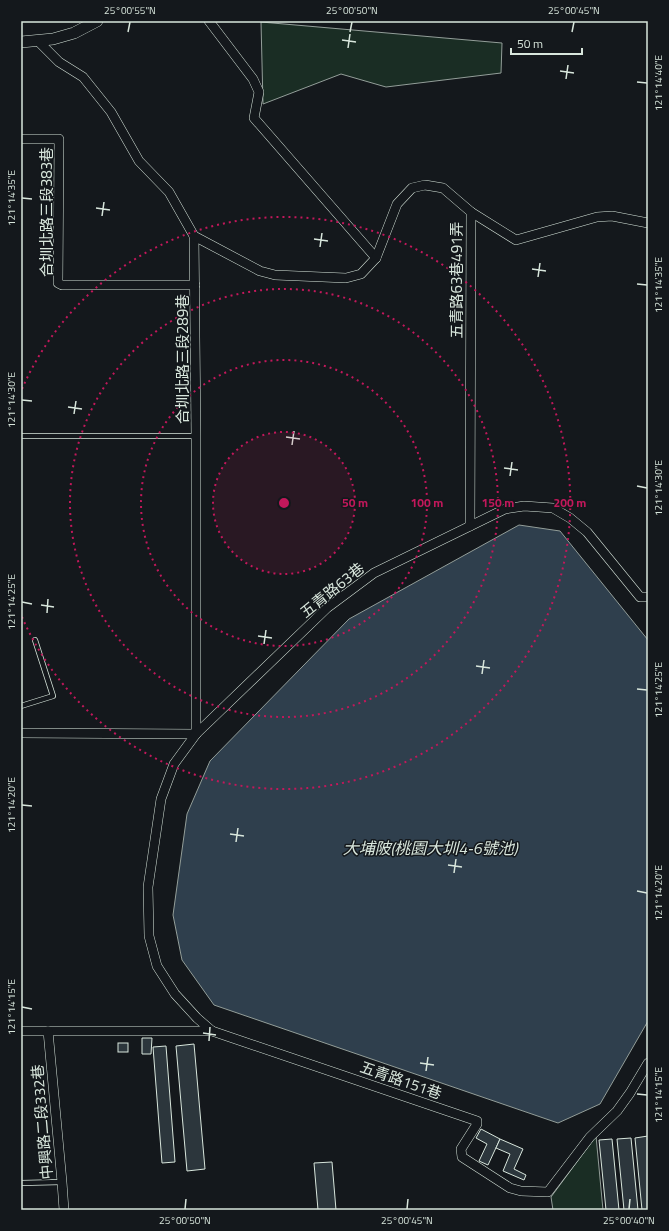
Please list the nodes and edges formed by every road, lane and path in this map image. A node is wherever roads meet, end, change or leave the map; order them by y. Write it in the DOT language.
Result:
graph roads {
  1 [pos="97,21"];
  2 [pos="209,21"];
  3 [pos="38,41"];
  4 [pos="21,42"];
  5 [pos="21,139"];
  6 [pos="471,212"];
  7 [pos="648,223"];
  8 [pos="194,236"];
  9 [pos="376,258"];
  10 [pos="195,285"];
  11 [pos="21,436"];
  12 [pos="196,436"];
  13 [pos="470,526"];
  14 [pos="648,597"];
  15 [pos="35,640"];
  16 [pos="21,706"];
  17 [pos="21,733"];
  18 [pos="196,734"];
  19 [pos="21,1031"];
  20 [pos="48,1031"];
  21 [pos="212,1031"];
  22 [pos="648,1063"];
  23 [pos="62,1182"];
  24 [pos="21,1183"];
  25 [pos="64,1210"];
  1 -- 3 [label="street"];
  2 -- 9 [label="street"];
  3 -- 4 [label="street"];
  3 -- 8 [label="street, 合圳北路三段289巷"];
  5 -- 10 [label="street, 合圳北路三段383巷"];
  6 -- 7 [label="street"];
  6 -- 9 [label="street, 五青路63巷491弄"];
  6 -- 13 [label="street, 五青路63巷491弄"];
  8 -- 9 [label="street, 五青路63巷491弄"];
  8 -- 10 [label="street, 合圳北路三段289巷"];
  10 -- 12 [label="street, 合圳北路三段289巷"];
  11 -- 12 [label="lane"];
  12 -- 18 [label="street, 合圳北路三段289巷"];
  13 -- 14 [label="street, 五青路63巷"];
  13 -- 18 [label="street, 五青路63巷"];
  15 -- 16 [label="lane"];
  17 -- 18 [label="street"];
  18 -- 21 [label="street, 五青路63巷"];
  19 -- 20 [label="street, 五青路151巷"];
  20 -- 21 [label="street, 五青路151巷"];
  20 -- 23 [label="street, 中興路二段332巷"];
  21 -- 22 [label="street, 五青路151巷"];
  23 -- 24 [label="lane"];
  23 -- 25 [label="street, 中興路二段332巷"];
}
